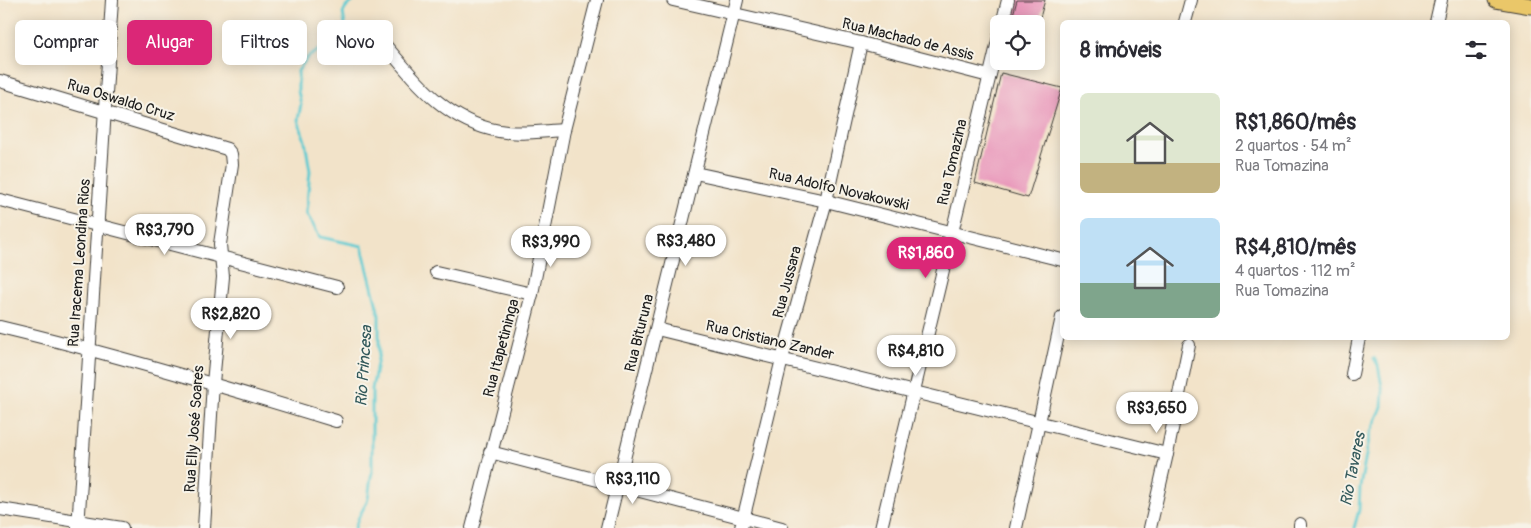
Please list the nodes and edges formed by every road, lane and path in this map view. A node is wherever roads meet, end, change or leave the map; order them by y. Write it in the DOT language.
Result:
graph roads {
  1 [pos="112,0"];
  2 [pos="597,0"];
  3 [pos="673,0"];
  4 [pos="737,0"];
  5 [pos="1008,0"];
  6 [pos="1190,0"];
  7 [pos="1442,0"];
  8 [pos="1496,0"];
  9 [pos="1531,6"];
  10 [pos="1004,15"];
  11 [pos="734,16"];
  12 [pos="1185,20"];
  13 [pos="1437,20"];
  14 [pos="861,43"];
  15 [pos="393,55"];
  16 [pos="991,70"];
  17 [pos="989,76"];
  18 [pos="0,81"];
  19 [pos="107,112"];
  20 [pos="564,130"];
  21 [pos="231,154"];
  22 [pos="695,173"];
  23 [pos="0,200"];
  24 [pos="826,201"];
  25 [pos="97,223"];
  26 [pos="951,233"];
  27 [pos="220,257"];
  28 [pos="1060,260"];
  29 [pos="436,272"];
  30 [pos="337,287"];
  31 [pos="532,294"];
  32 [pos="1060,325"];
  33 [pos="0,327"];
  34 [pos="657,329"];
  35 [pos="1359,340"];
  36 [pos="1189,345"];
  37 [pos="90,348"];
  38 [pos="782,359"];
  39 [pos="1352,374"];
  40 [pos="213,383"];
  41 [pos="914,391"];
  42 [pos="336,422"];
  43 [pos="1038,424"];
  44 [pos="490,452"];
  45 [pos="1167,454"];
  46 [pos="616,486"];
  47 [pos="0,509"];
  48 [pos="742,523"];
  49 [pos="79,526"];
  50 [pos="122,528"];
  51 [pos="204,528"];
  52 [pos="472,528"];
  53 [pos="607,528"];
  54 [pos="782,528"];
  55 [pos="881,528"];
  56 [pos="1016,528"];
  57 [pos="1150,528"];
  1 -- 19 [label="street, Rua Iracema Leondina Rios"];
  2 -- 20 [label="street, Rua Itapetininga"];
  3 -- 11 [label="street, Rua Machado de Assis"];
  4 -- 11 [label="street, Rua Bituruna"];
  5 -- 10 [label="street"];
  6 -- 12 [label="street"];
  7 -- 13 [label="street"];
  8 -- 9 [label="main road"];
  11 -- 14 [label="street, Rua Machado de Assis"];
  11 -- 22 [label="street, Rua Bituruna"];
  14 -- 17 [label="street, Rua Machado de Assis"];
  14 -- 24 [label="street, Rua Jussara"];
  15 -- 20 [label="street"];
  16 -- 17 [label="street, Rua Tomazina"];
  17 -- 26 [label="street, Rua Tomazina"];
  18 -- 19 [label="street, Rua Oswaldo Cruz"];
  19 -- 21 [label="street, Rua Oswaldo Cruz"];
  19 -- 25 [label="street, Rua Iracema Leondina Rios"];
  20 -- 31 [label="street, Rua Itapetininga"];
  21 -- 27 [label="street, Rua Elly José Soares"];
  22 -- 24 [label="street, Rua Adolfo Novakowski"];
  22 -- 34 [label="street, Rua Bituruna"];
  23 -- 25 [label="street"];
  24 -- 26 [label="street, Rua Adolfo Novakowski"];
  24 -- 38 [label="street, Rua Jussara"];
  25 -- 27 [label="street"];
  25 -- 37 [label="street, Rua Iracema Leondina Rios"];
  26 -- 28 [label="street, Rua Adolfo Novakowski"];
  26 -- 41 [label="street, Rua Tomazina"];
  27 -- 30 [label="street"];
  27 -- 40 [label="street, Rua Elly José Soares"];
  29 -- 31 [label="street"];
  31 -- 44 [label="street, Rua Itapetininga"];
  32 -- 43 [label="street"];
  33 -- 37 [label="street"];
  34 -- 38 [label="street, Rua Cristiano Zander"];
  34 -- 46 [label="street, Rua Bituruna"];
  35 -- 39 [label="street"];
  36 -- 45 [label="street"];
  37 -- 40 [label="street"];
  37 -- 49 [label="street, Rua Iracema Leondina Rios"];
  38 -- 41 [label="street, Rua Cristiano Zander"];
  38 -- 48 [label="street, Rua Jussara"];
  40 -- 42 [label="street"];
  40 -- 51 [label="street, Rua Elly José Soares"];
  41 -- 43 [label="street, Rua Cristiano Zander"];
  41 -- 55 [label="street, Rua Tomazina"];
  43 -- 45 [label="street, Rua Cristiano Zander"];
  43 -- 56 [label="street"];
  44 -- 46 [label="street"];
  44 -- 52 [label="street, Rua Itapetininga"];
  45 -- 57 [label="street"];
  46 -- 48 [label="street"];
  46 -- 53 [label="street, Rua Bituruna"];
  47 -- 49 [label="street"];
  48 -- 54 [label="street"];
  49 -- 50 [label="street"];
}
